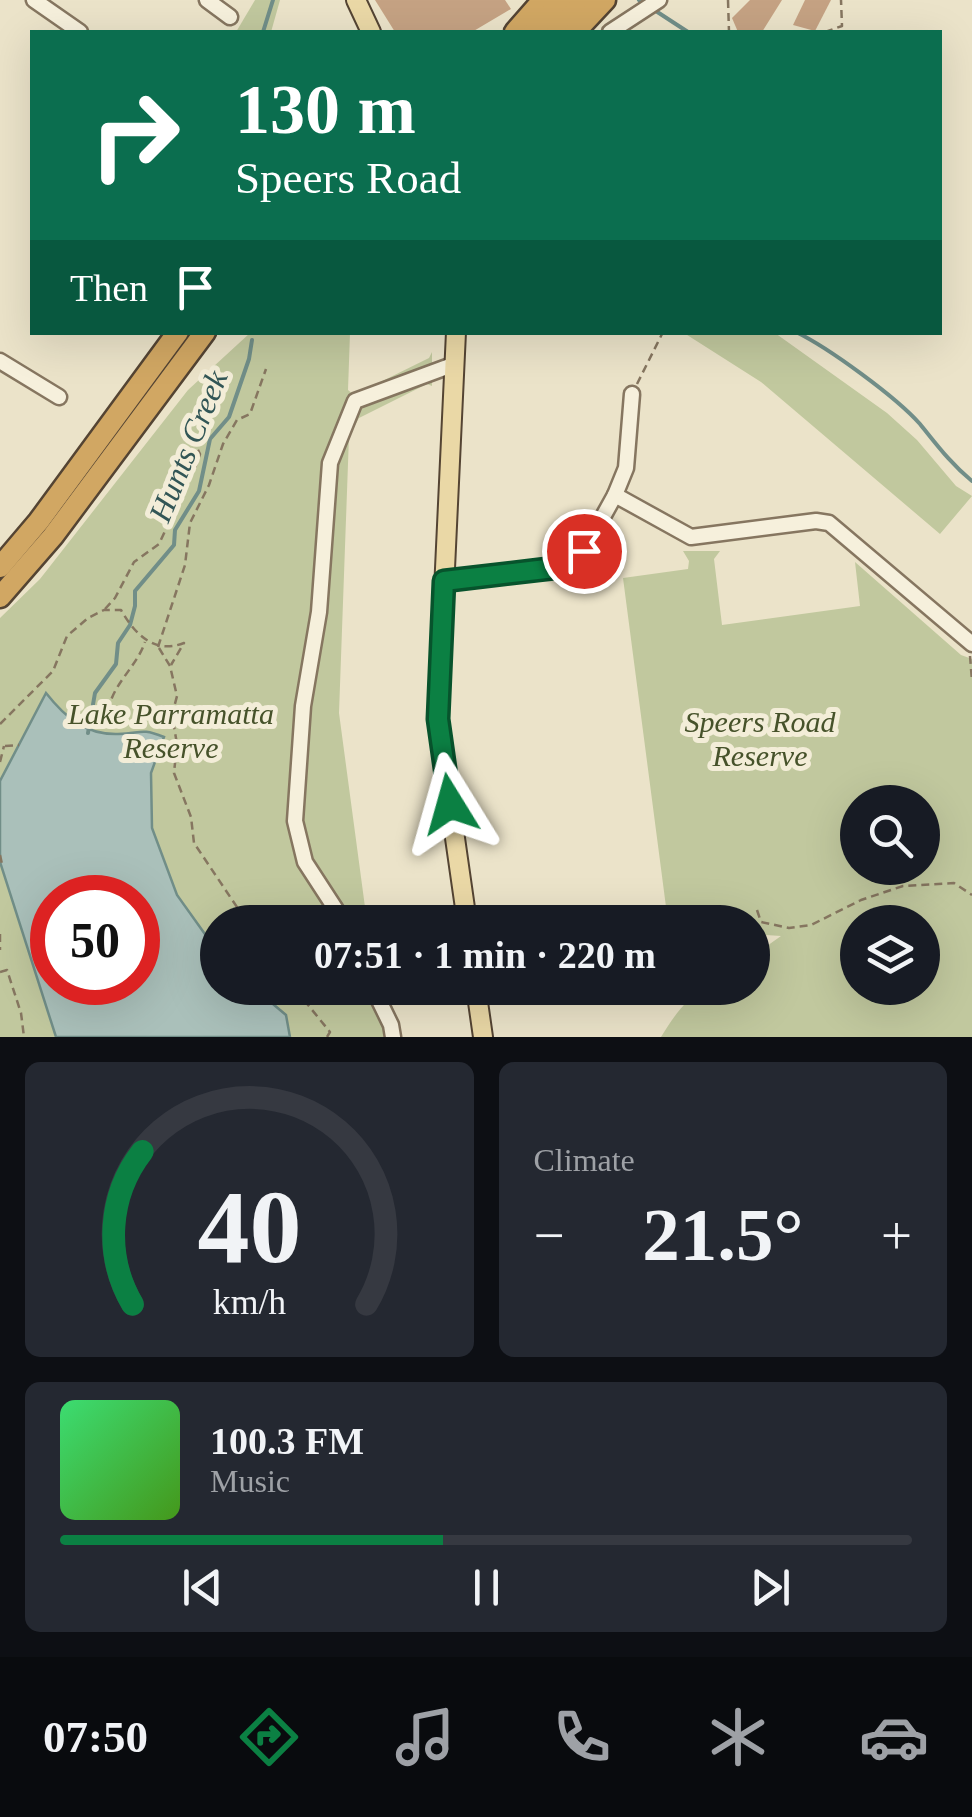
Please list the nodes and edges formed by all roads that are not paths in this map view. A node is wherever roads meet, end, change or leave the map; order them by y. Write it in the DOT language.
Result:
graph roads {
  1 [pos="34,0"];
  2 [pos="207,0"];
  3 [pos="356,0"];
  4 [pos="543,0"];
  5 [pos="564,0"];
  6 [pos="659,0"];
  7 [pos="593,2"];
  8 [pos="230,17"];
  9 [pos="77,30"];
  10 [pos="370,30"];
  11 [pos="518,30"];
  12 [pos="536,30"];
  13 [pos="559,30"];
  14 [pos="576,30"];
  15 [pos="613,30"];
  16 [pos="176,335"];
  17 [pos="203,335"];
  18 [pos="456,335"];
  19 [pos="0,361"];
  20 [pos="455,364"];
  21 [pos="632,394"];
  22 [pos="59,397"];
  23 [pos="614,495"];
  24 [pos="0,567"];
  25 [pos="444,581"];
  26 [pos="0,597"];
  27 [pos="971,644"];
  28 [pos="333,905"];
  29 [pos="464,905"];
  30 [pos="381,1005"];
  31 [pos="478,1005"];
  32 [pos="394,1037"];
  33 [pos="483,1037"];
  1 -- 9 [label="street"];
  2 -- 8 [label="street"];
  3 -- 10 [label="main road"];
  4 -- 11 [label="highway"];
  5 -- 12 [label="highway"];
  6 -- 15 [label="street"];
  7 -- 13 [label="highway"];
  7 -- 14 [label="highway"];
  16 -- 24 [label="highway"];
  17 -- 26 [label="highway"];
  18 -- 20 [label="main road"];
  19 -- 22 [label="street"];
  20 -- 25 [label="main road"];
  20 -- 28 [label="street"];
  21 -- 23 [label="street"];
  23 -- 25 [label="street"];
  23 -- 27 [label="street"];
  25 -- 29 [label="main road"];
  30 -- 32 [label="street"];
  31 -- 33 [label="main road"];
}
